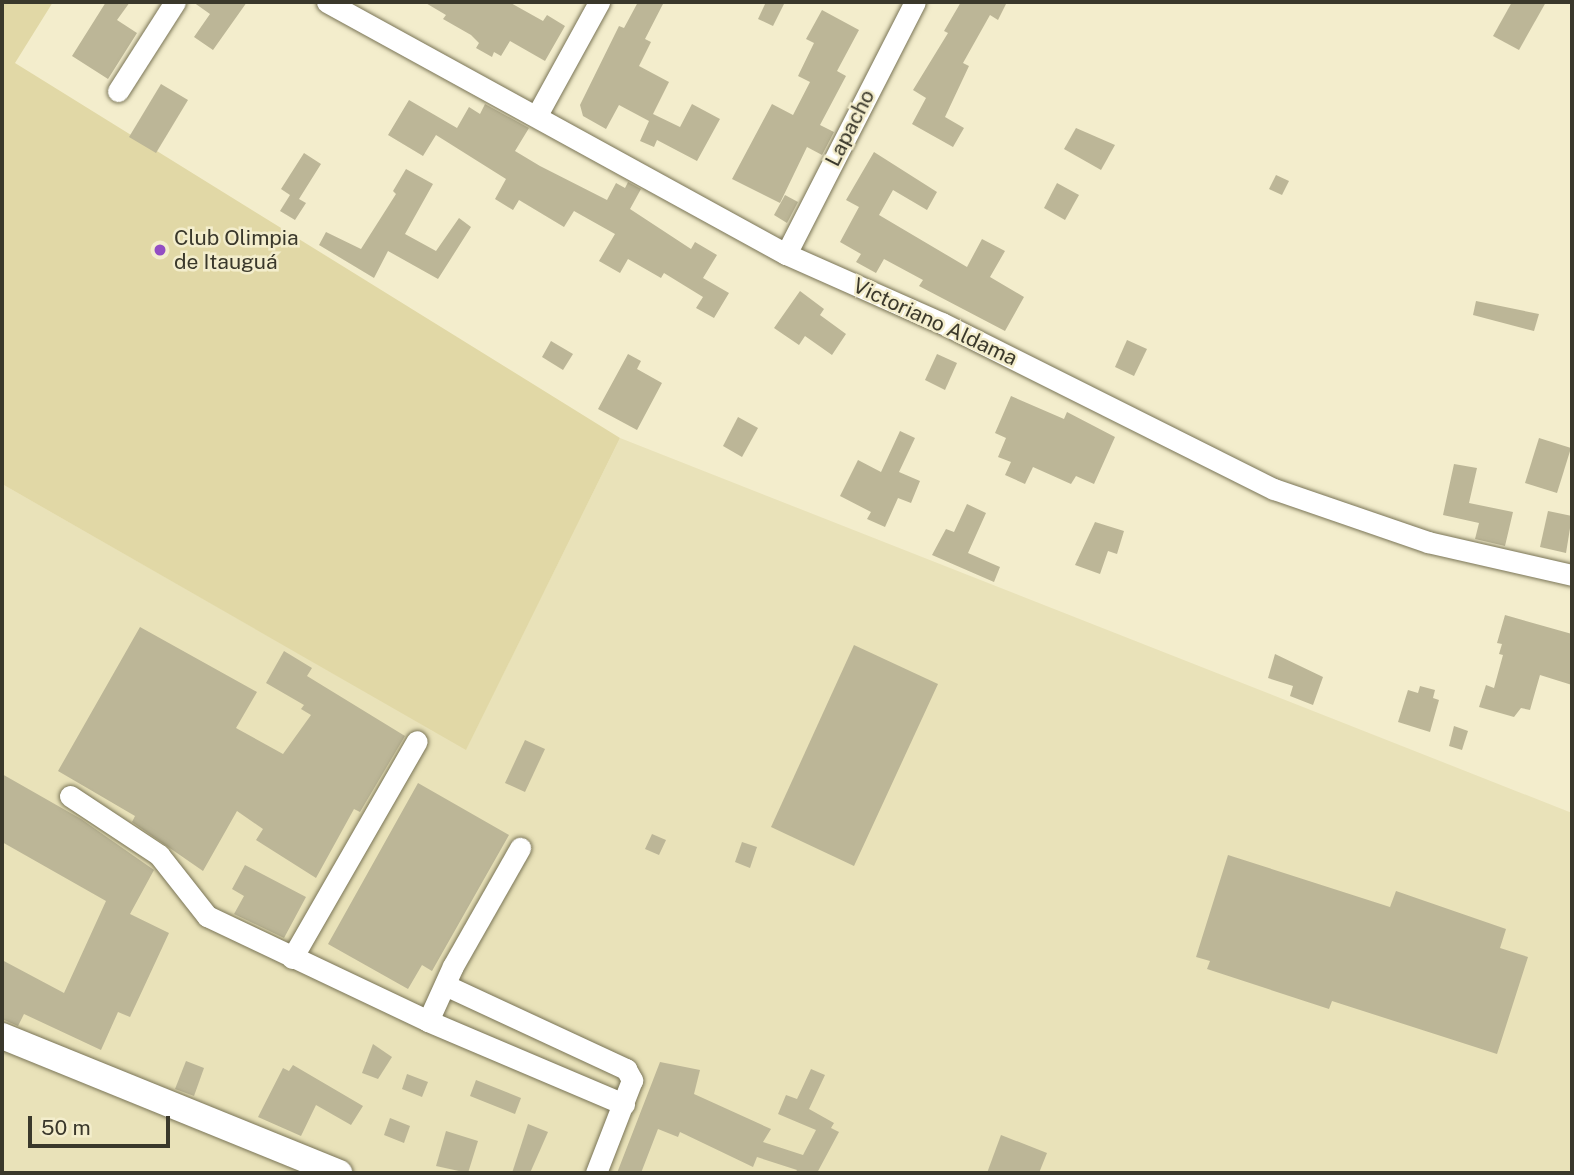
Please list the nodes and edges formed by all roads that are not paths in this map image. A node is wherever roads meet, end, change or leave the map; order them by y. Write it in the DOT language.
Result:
graph roads {
  1 [pos="175,2"];
  2 [pos="327,2"];
  3 [pos="599,2"];
  4 [pos="915,2"];
  5 [pos="117,91"];
  6 [pos="537,115"];
  7 [pos="786,254"];
  8 [pos="1572,575"];
  9 [pos="417,741"];
  10 [pos="70,796"];
  11 [pos="520,848"];
  12 [pos="292,958"];
  13 [pos="445,985"];
  14 [pos="428,1021"];
  15 [pos="2,1036"];
  16 [pos="624,1104"];
  17 [pos="339,1173"];
  18 [pos="596,1173"];
  1 -- 5 [label="street"];
  2 -- 6 [label="street, Victoriano Aldama"];
  3 -- 6 [label="street"];
  4 -- 7 [label="street, Lapacho"];
  6 -- 7 [label="street, Victoriano Aldama"];
  7 -- 8 [label="street, Victoriano Aldama"];
  9 -- 12 [label="street"];
  10 -- 12 [label="street"];
  11 -- 13 [label="street"];
  12 -- 14 [label="street"];
  13 -- 14 [label="street"];
  13 -- 16 [label="street"];
  14 -- 16 [label="street"];
  15 -- 17 [label="street"];
  16 -- 18 [label="street"];
}
